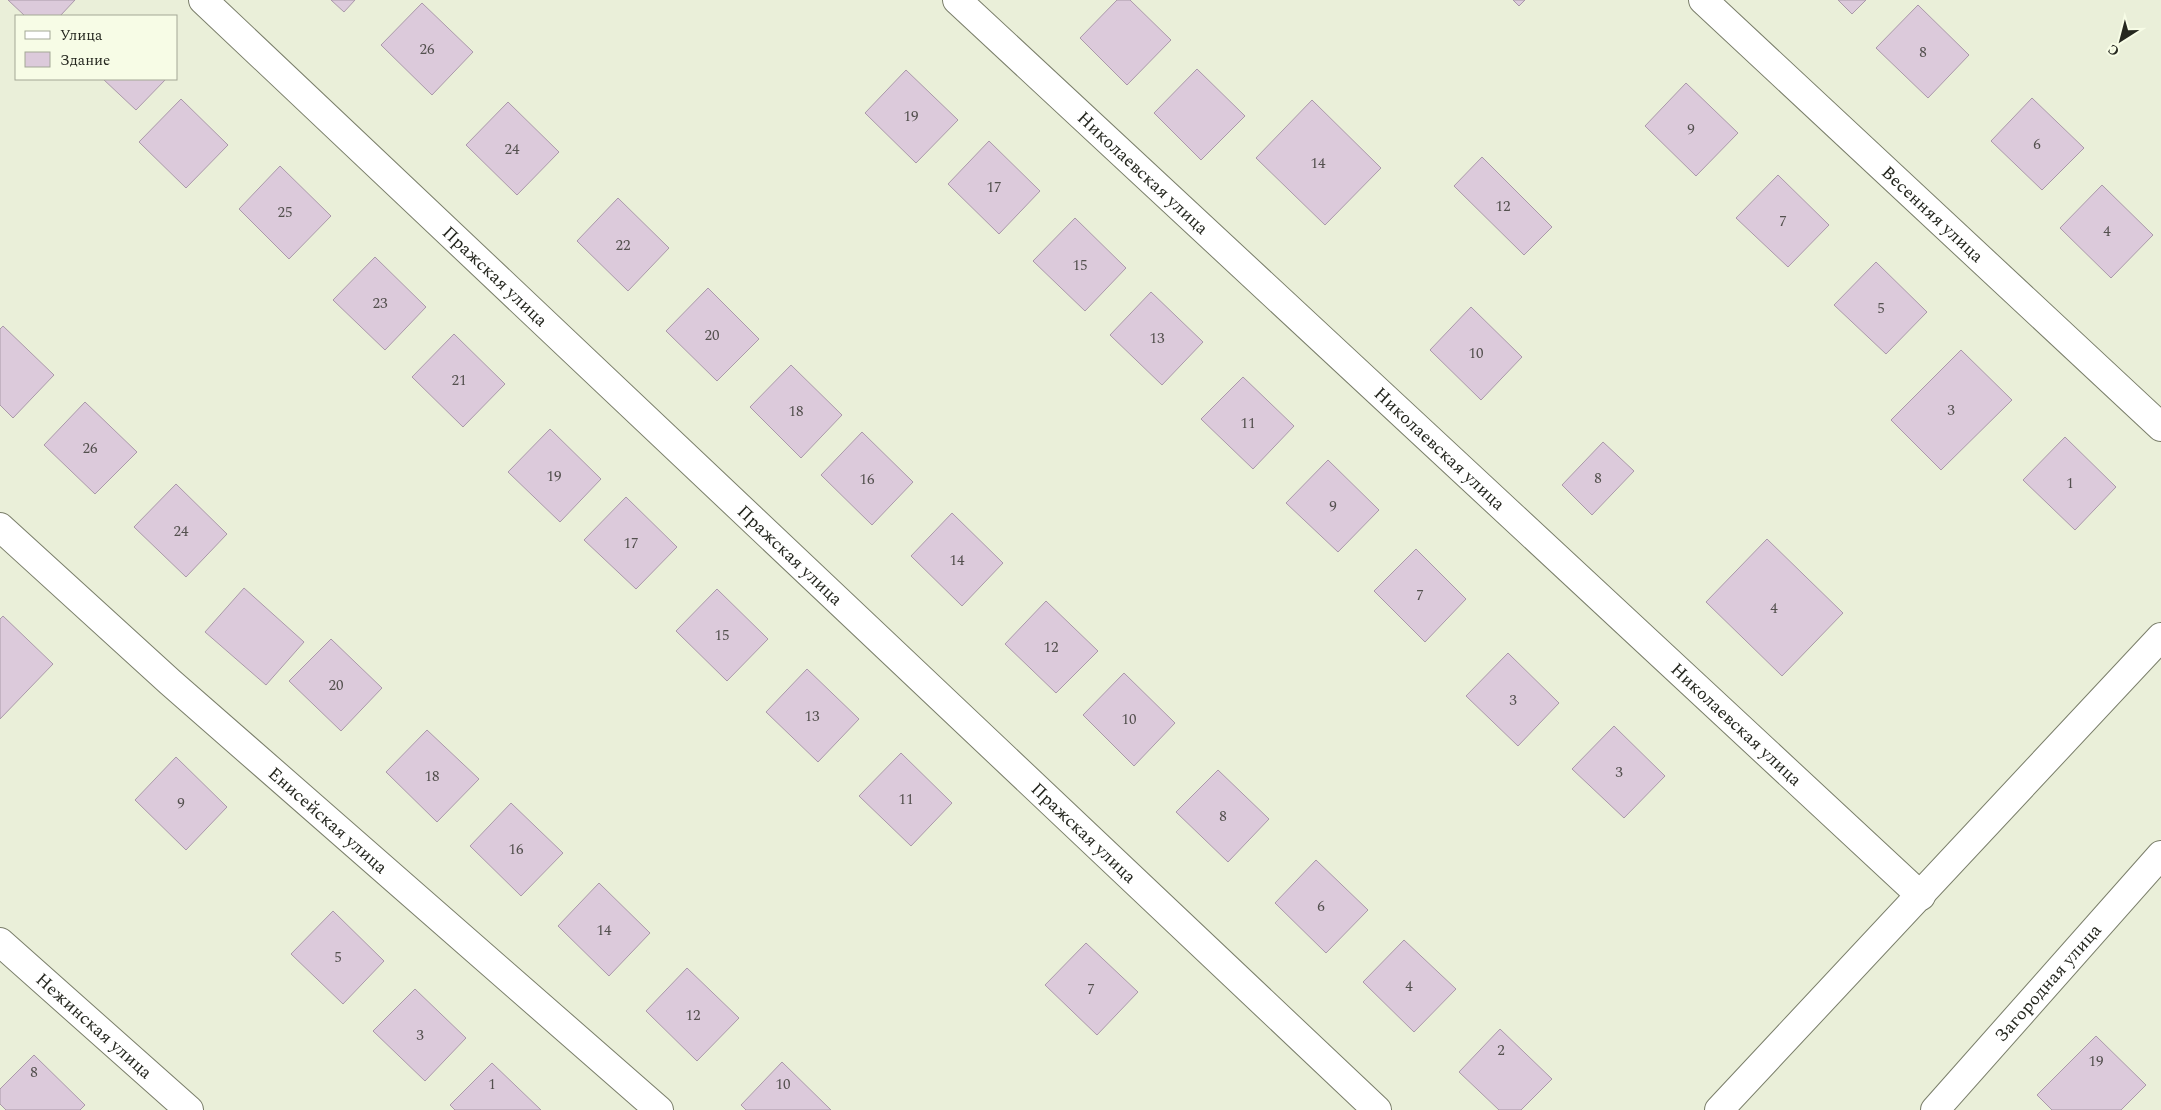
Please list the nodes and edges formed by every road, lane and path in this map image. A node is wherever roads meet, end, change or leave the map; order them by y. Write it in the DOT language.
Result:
graph roads {
  1 [pos="203,0"];
  2 [pos="958,0"];
  3 [pos="1703,0"];
  4 [pos="2161,428"];
  5 [pos="0,527"];
  6 [pos="2161,637"];
  7 [pos="2161,855"];
  8 [pos="1921,896"];
  9 [pos="0,942"];
  10 [pos="656,1109"];
  11 [pos="189,1110"];
  12 [pos="1377,1110"];
  13 [pos="1719,1110"];
  14 [pos="1935,1110"];
  1 -- 12 [label="street, Пражская улица"];
  2 -- 8 [label="street, Николаевская улица"];
  3 -- 4 [label="street, Весенняя улица"];
  5 -- 10 [label="street, Енисейская улица"];
  6 -- 8 [label="street"];
  7 -- 14 [label="street, Загородная улица"];
  8 -- 13 [label="street"];
  9 -- 11 [label="street, Нежинская улица"];
}
